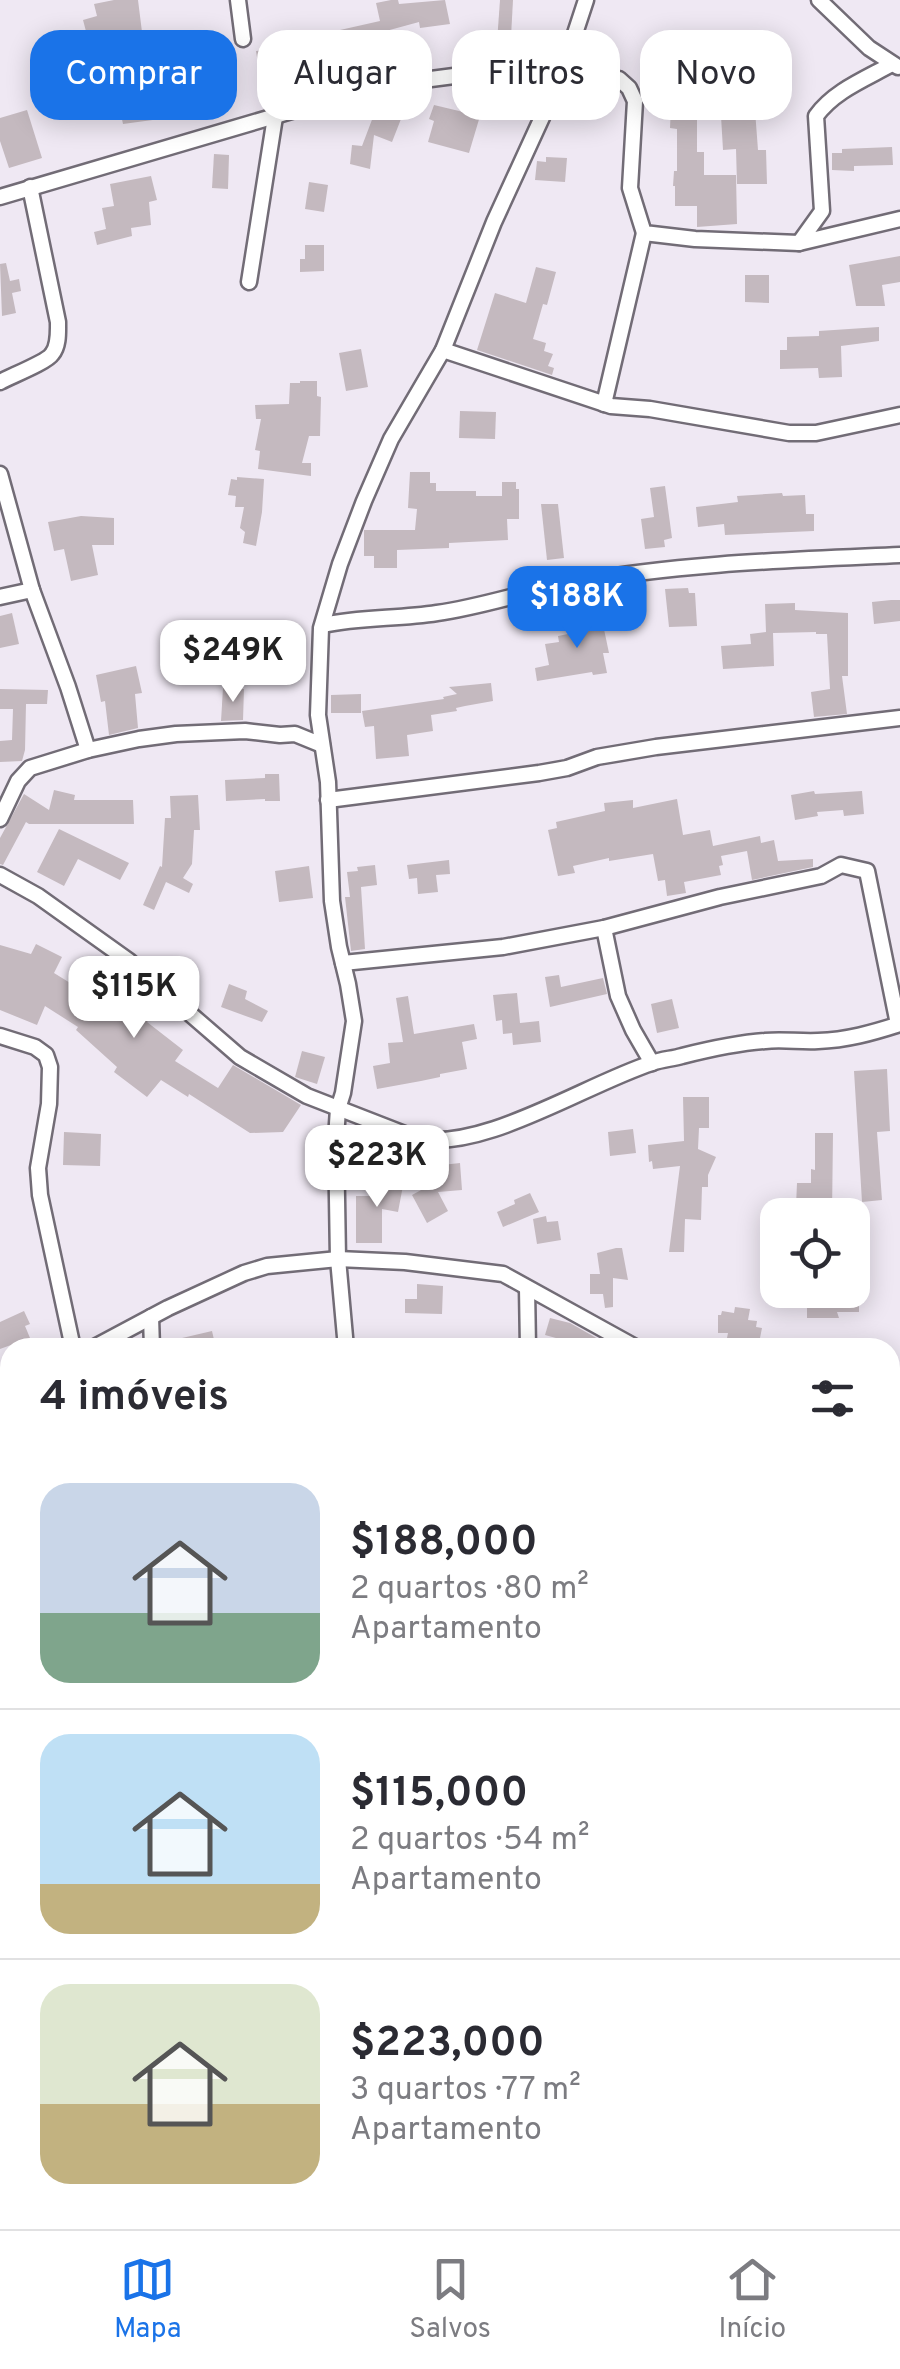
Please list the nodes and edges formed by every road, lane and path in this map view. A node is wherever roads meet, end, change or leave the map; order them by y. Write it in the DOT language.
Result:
graph roads {
  1 [pos="238,0"];
  2 [pos="586,0"];
  3 [pos="818,0"];
  4 [pos="576,30"];
  5 [pos="243,39"];
  6 [pos="896,66"];
  7 [pos="620,81"];
  8 [pos="265,120"];
  9 [pos="275,120"];
  10 [pos="541,120"];
  11 [pos="30,188"];
  12 [pos="0,197"];
  13 [pos="822,211"];
  14 [pos="900,220"];
  15 [pos="644,233"];
  16 [pos="839,234"];
  17 [pos="799,243"];
  18 [pos="249,282"];
  19 [pos="443,350"];
  20 [pos="0,382"];
  21 [pos="604,404"];
  22 [pos="898,418"];
  23 [pos="0,474"];
  24 [pos="900,555"];
  25 [pos="32,590"];
  26 [pos="0,597"];
  27 [pos="323,626"];
  28 [pos="318,715"];
  29 [pos="900,718"];
  30 [pos="295,734"];
  31 [pos="322,745"];
  32 [pos="88,750"];
  33 [pos="328,800"];
  34 [pos="0,818"];
  35 [pos="0,875"];
  36 [pos="604,928"];
  37 [pos="343,963"];
  38 [pos="899,1024"];
  39 [pos="0,1036"];
  40 [pos="652,1063"];
  41 [pos="338,1110"];
  42 [pos="338,1260"];
  43 [pos="526,1288"];
  44 [pos="151,1317"];
  45 [pos="70,1338"];
  46 [pos="112,1338"];
  47 [pos="152,1338"];
  48 [pos="345,1338"];
  49 [pos="528,1338"];
  50 [pos="619,1338"];
  1 -- 5 [label="street"];
  2 -- 4 [label="street"];
  3 -- 6 [label="street"];
  6 -- 13 [label="street"];
  7 -- 15 [label="street"];
  8 -- 11 [label="street"];
  9 -- 18 [label="street"];
  10 -- 19 [label="street"];
  11 -- 12 [label="street"];
  11 -- 20 [label="street"];
  13 -- 16 [label="street"];
  13 -- 17 [label="street"];
  14 -- 16 [label="street"];
  15 -- 17 [label="street"];
  15 -- 21 [label="street"];
  16 -- 17 [label="street"];
  19 -- 21 [label="street"];
  19 -- 27 [label="street"];
  21 -- 22 [label="street"];
  23 -- 25 [label="street"];
  24 -- 27 [label="street"];
  25 -- 26 [label="street"];
  25 -- 32 [label="street"];
  27 -- 28 [label="street"];
  28 -- 30 [label="street"];
  28 -- 31 [label="street"];
  29 -- 33 [label="street"];
  30 -- 31 [label="street"];
  30 -- 32 [label="street"];
  31 -- 33 [label="street"];
  32 -- 34 [label="street"];
  33 -- 37 [label="street"];
  35 -- 41 [label="street"];
  36 -- 37 [label="street"];
  36 -- 38 [label="street"];
  36 -- 40 [label="street"];
  37 -- 41 [label="street"];
  38 -- 40 [label="street"];
  39 -- 45 [label="street"];
  40 -- 41 [label="street"];
  41 -- 42 [label="street"];
  42 -- 43 [label="street"];
  42 -- 44 [label="street"];
  42 -- 48 [label="street"];
  43 -- 49 [label="street"];
  43 -- 50 [label="street"];
  44 -- 46 [label="street"];
  44 -- 47 [label="street"];
}
